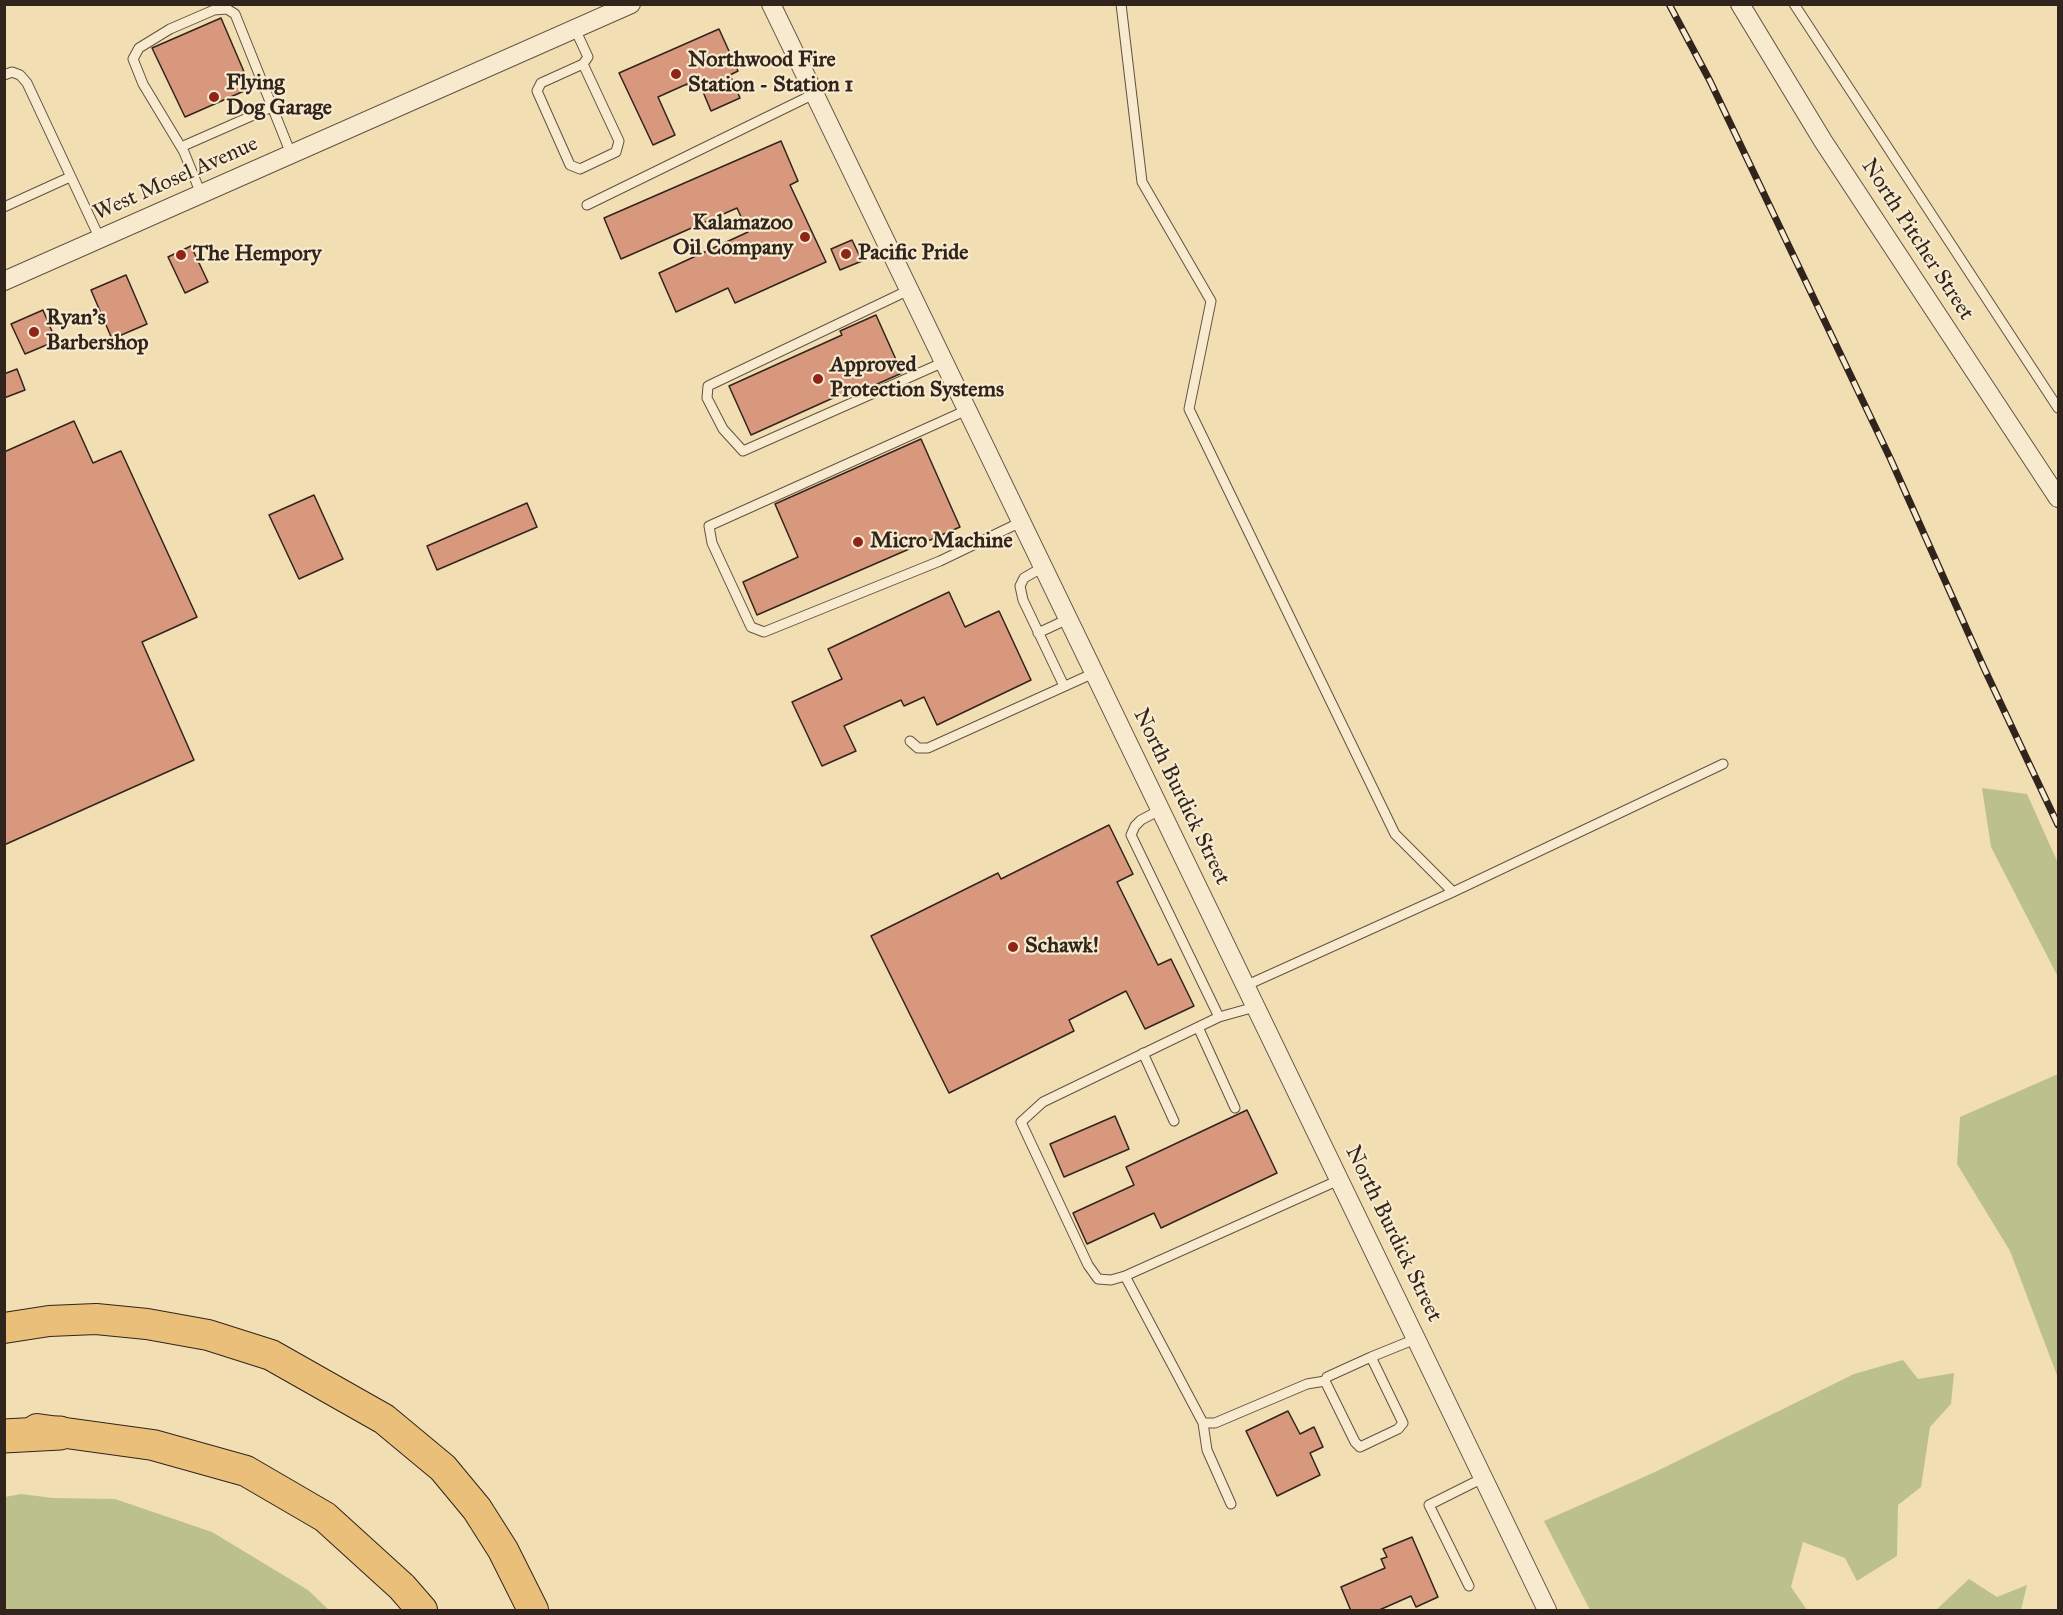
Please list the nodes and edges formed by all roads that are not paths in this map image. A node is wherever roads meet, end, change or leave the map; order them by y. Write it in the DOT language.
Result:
graph roads {
  1 [pos="631,4"];
  2 [pos="771,4"];
  3 [pos="1121,4"];
  4 [pos="1740,4"];
  5 [pos="1794,4"];
  6 [pos="575,29"];
  7 [pos="583,64"];
  8 [pos="4,75"];
  9 [pos="814,94"];
  10 [pos="272,107"];
  11 [pos="181,147"];
  12 [pos="291,154"];
  13 [pos="70,177"];
  14 [pos="201,194"];
  15 [pos="587,205"];
  16 [pos="4,207"];
  17 [pos="100,239"];
  18 [pos="4,281"];
  19 [pos="909,290"];
  20 [pos="944,362"];
  21 [pos="2058,408"];
  22 [pos="967,410"];
  23 [pos="2058,498"];
  24 [pos="1021,522"];
  25 [pos="1043,567"];
  26 [pos="1068,619"];
  27 [pos="1038,633"];
  28 [pos="1094,673"];
  29 [pos="1065,686"];
  30 [pos="910,741"];
  31 [pos="1723,764"];
  32 [pos="1160,810"];
  33 [pos="1454,892"];
  34 [pos="1245,986"];
  35 [pos="1255,1007"];
  36 [pos="1219,1017"];
  37 [pos="1198,1027"];
  38 [pos="1143,1053"];
  39 [pos="1235,1108"];
  40 [pos="1174,1121"];
  41 [pos="1339,1180"];
  42 [pos="1125,1276"];
  43 [pos="4,1328"];
  44 [pos="1418,1338"];
  45 [pos="1371,1357"];
  46 [pos="1325,1381"];
  47 [pos="1203,1423"];
  48 [pos="4,1425"];
  49 [pos="60,1433"];
  50 [pos="4,1436"];
  51 [pos="1483,1478"];
  52 [pos="1231,1504"];
  53 [pos="1468,1586"];
  54 [pos="422,1611"];
  55 [pos="533,1611"];
  56 [pos="1547,1611"];
  1 -- 6 [label="street, West Mosel Avenue"];
  2 -- 9 [label="street, North Burdick Street"];
  3 -- 33 [label="lane"];
  4 -- 23 [label="street, North Pitcher Street"];
  5 -- 21 [label="lane"];
  6 -- 7 [label="lane"];
  6 -- 12 [label="street, West Mosel Avenue"];
  7 -- 7 [label="lane"];
  8 -- 13 [label="lane"];
  9 -- 15 [label="lane"];
  9 -- 19 [label="street, North Burdick Street"];
  10 -- 11 [label="lane"];
  10 -- 11 [label="lane"];
  10 -- 12 [label="lane"];
  11 -- 14 [label="lane"];
  12 -- 14 [label="street, West Mosel Avenue"];
  13 -- 16 [label="lane"];
  13 -- 17 [label="lane"];
  14 -- 17 [label="street, West Mosel Avenue"];
  17 -- 18 [label="street, West Mosel Avenue"];
  19 -- 20 [label="street, North Burdick Street"];
  19 -- 20 [label="lane"];
  20 -- 22 [label="street, North Burdick Street"];
  22 -- 24 [label="street, North Burdick Street"];
  22 -- 24 [label="lane"];
  24 -- 25 [label="street, North Burdick Street"];
  25 -- 26 [label="street, North Burdick Street"];
  25 -- 27 [label="lane"];
  26 -- 27 [label="lane"];
  26 -- 28 [label="street, North Burdick Street"];
  27 -- 29 [label="lane"];
  28 -- 29 [label="lane"];
  28 -- 32 [label="street, North Burdick Street"];
  29 -- 30 [label="lane"];
  31 -- 33 [label="lane"];
  32 -- 34 [label="street, North Burdick Street"];
  32 -- 36 [label="lane"];
  33 -- 34 [label="lane"];
  34 -- 35 [label="street, North Burdick Street"];
  35 -- 36 [label="lane"];
  35 -- 41 [label="street, North Burdick Street"];
  36 -- 37 [label="lane"];
  37 -- 38 [label="lane"];
  37 -- 39 [label="lane"];
  38 -- 40 [label="lane"];
  38 -- 42 [label="lane"];
  41 -- 42 [label="lane"];
  41 -- 44 [label="street, North Burdick Street"];
  42 -- 47 [label="lane"];
  43 -- 55 [label="highway"];
  44 -- 45 [label="lane"];
  44 -- 51 [label="street, North Burdick Street"];
  45 -- 46 [label="lane"];
  45 -- 46 [label="lane"];
  46 -- 47 [label="lane"];
  47 -- 52 [label="lane"];
  48 -- 49 [label="highway"];
  49 -- 50 [label="highway"];
  49 -- 54 [label="highway"];
  51 -- 53 [label="lane"];
  51 -- 56 [label="street, North Burdick Street"];
}
